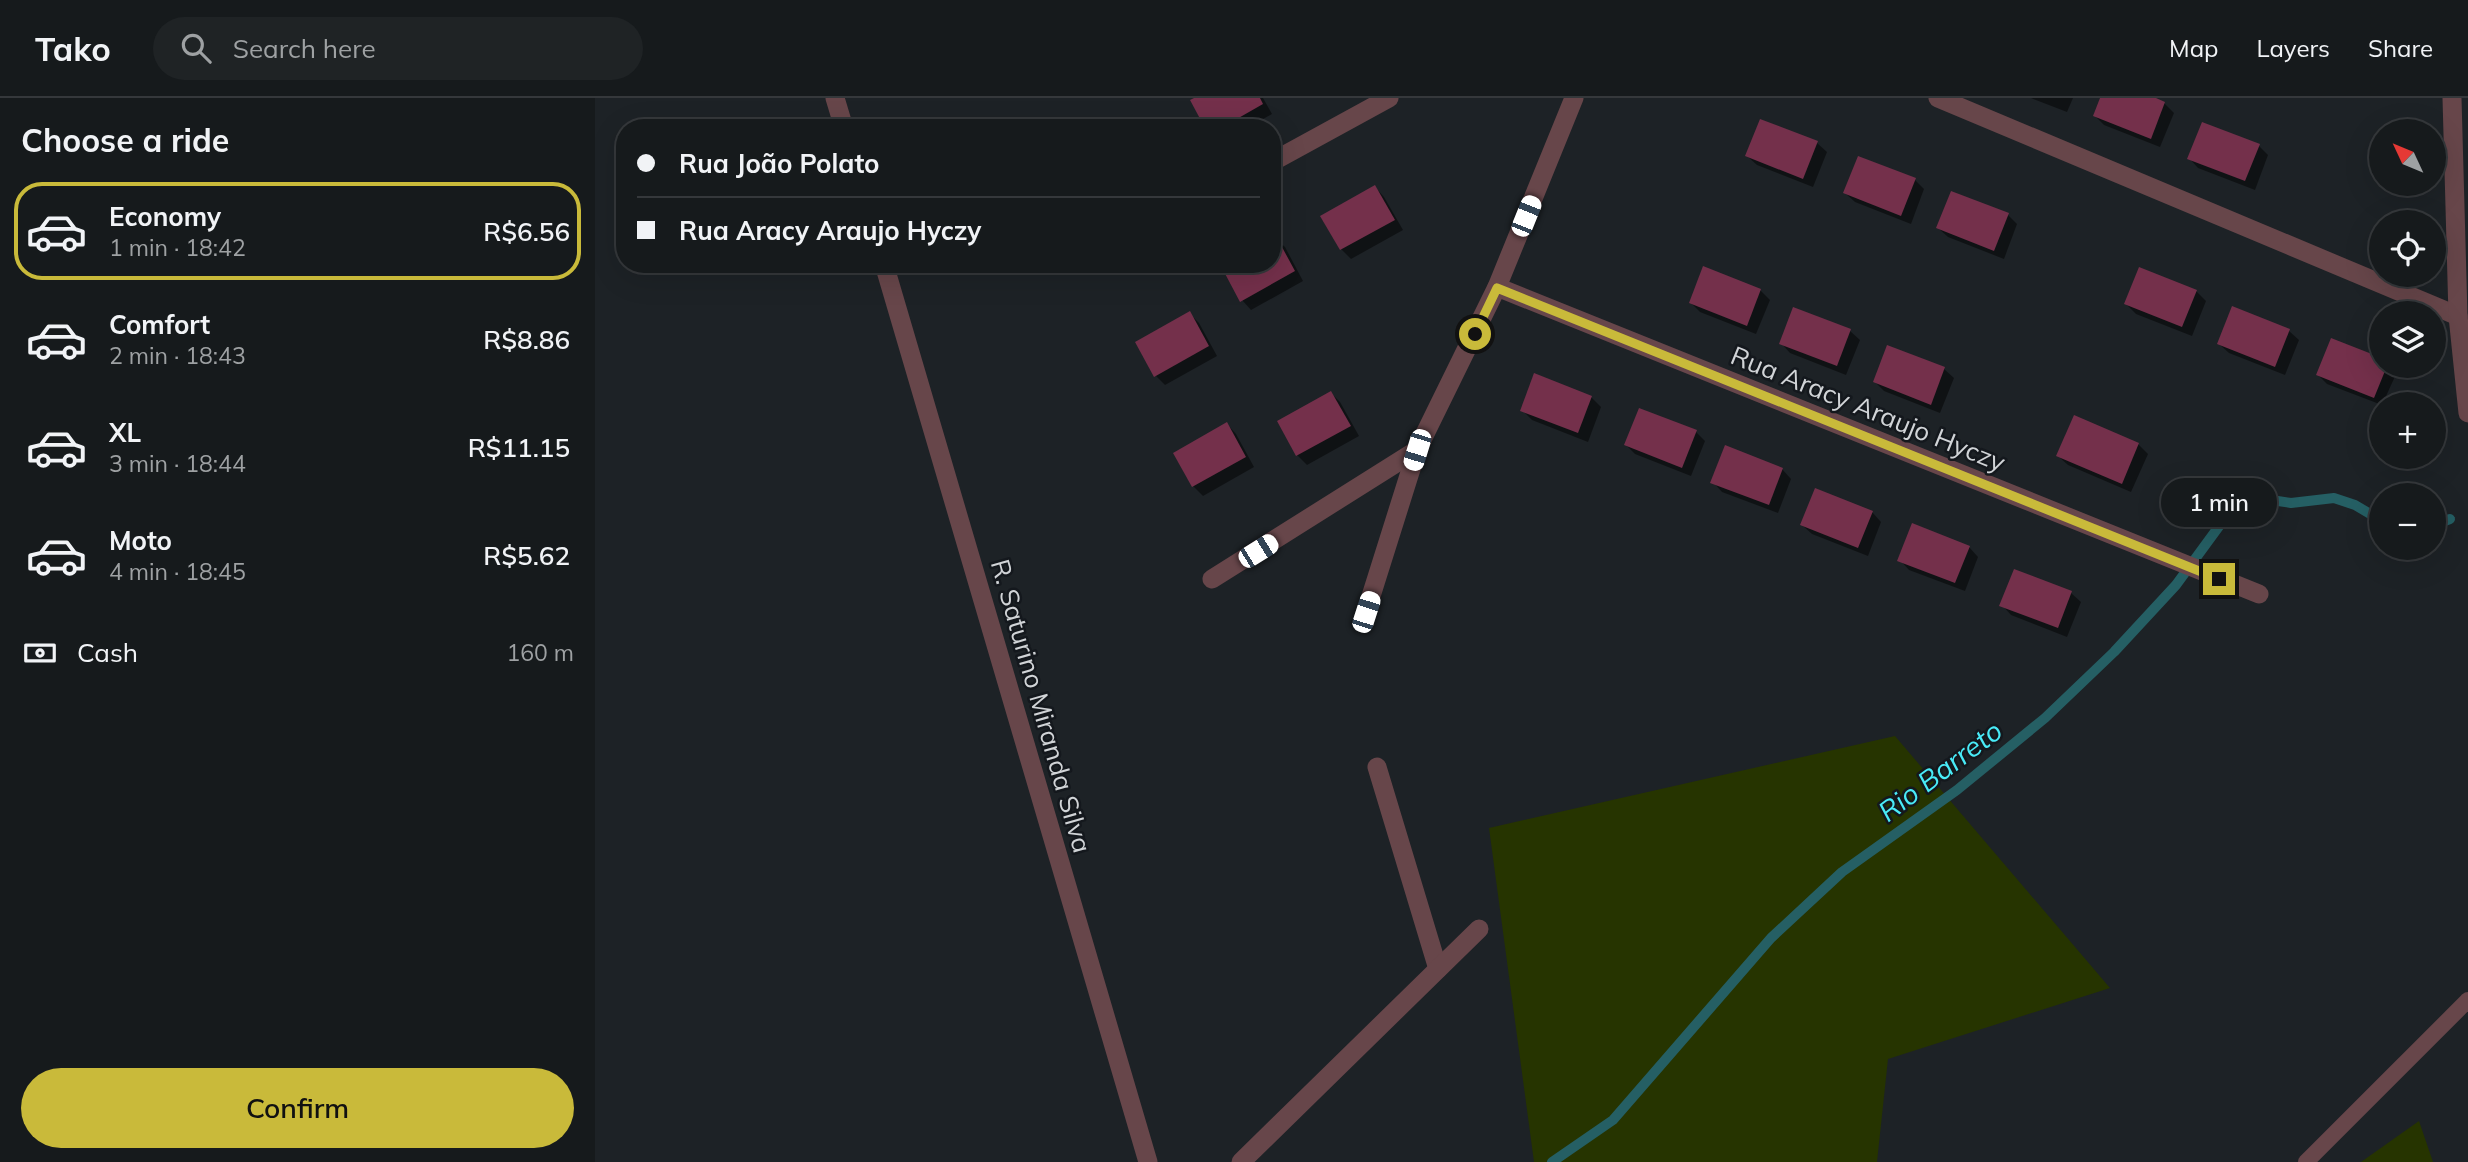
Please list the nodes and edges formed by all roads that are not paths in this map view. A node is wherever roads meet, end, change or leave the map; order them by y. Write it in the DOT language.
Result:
graph roads {
  1 [pos="835,98"];
  2 [pos="1389,98"];
  3 [pos="1574,98"];
  4 [pos="1938,98"];
  5 [pos="2452,98"];
  6 [pos="841,119"];
  7 [pos="1281,157"];
  8 [pos="887,273"];
  9 [pos="1497,288"];
  10 [pos="2458,316"];
  11 [pos="2468,413"];
  12 [pos="1417,450"];
  13 [pos="1212,579"];
  14 [pos="2259,594"];
  15 [pos="1366,612"];
  16 [pos="1377,768"];
  17 [pos="1479,929"];
  18 [pos="1438,969"];
  19 [pos="2468,1000"];
  20 [pos="1147,1162"];
  21 [pos="1241,1162"];
  22 [pos="2306,1162"];
  1 -- 6 [label="street"];
  2 -- 7 [label="street"];
  3 -- 9 [label="street"];
  4 -- 10 [label="street"];
  5 -- 10 [label="street"];
  8 -- 20 [label="street, R. Saturino Miranda Silva"];
  9 -- 12 [label="street"];
  9 -- 14 [label="street, Rua Aracy Araujo Hyczy"];
  10 -- 11 [label="street"];
  12 -- 13 [label="street"];
  12 -- 15 [label="street"];
  16 -- 18 [label="street"];
  17 -- 18 [label="street"];
  18 -- 21 [label="street"];
  19 -- 22 [label="lane"];
}
